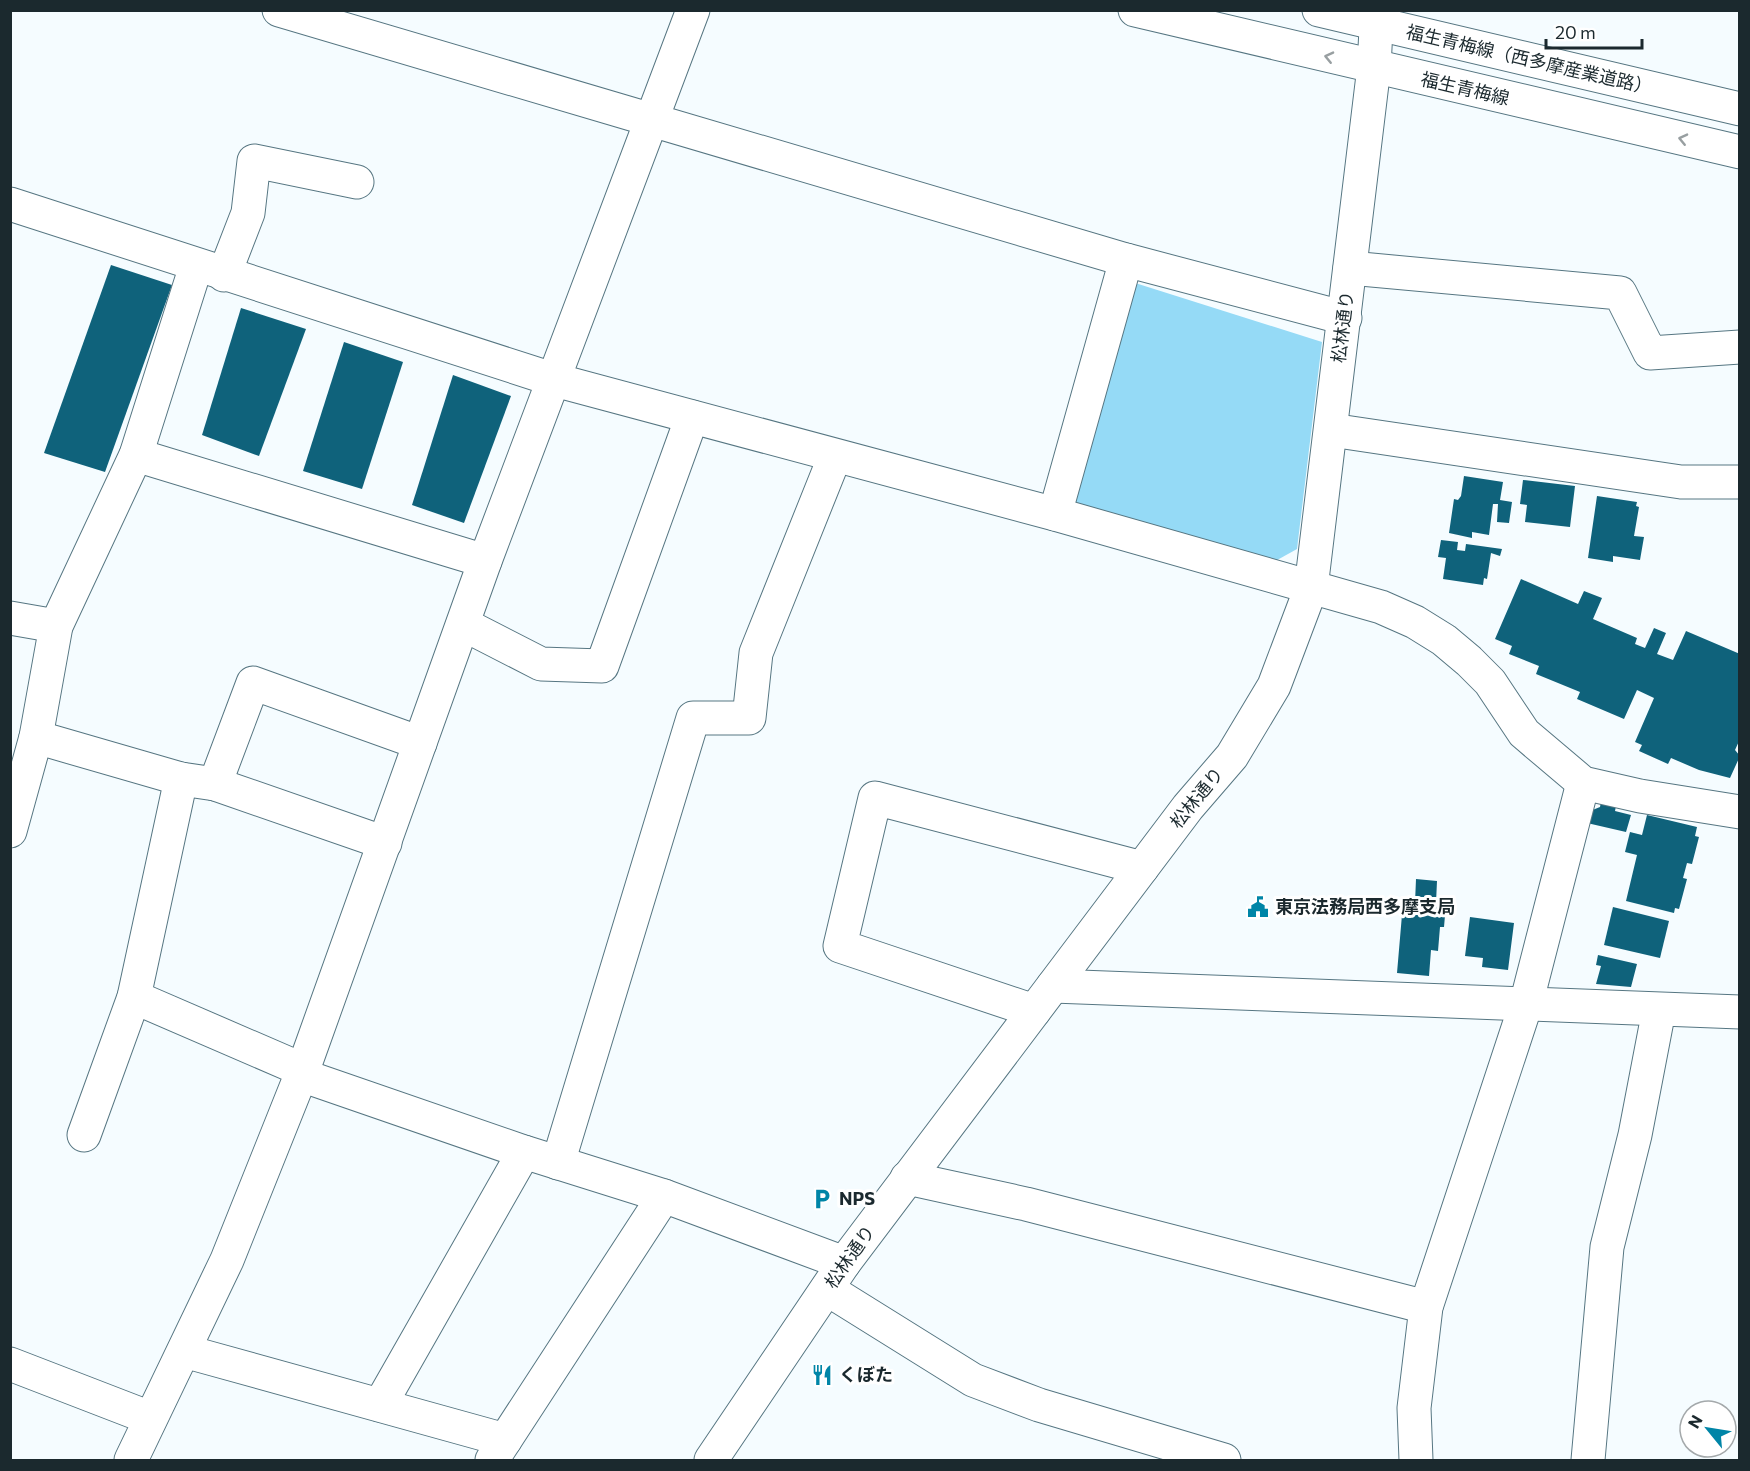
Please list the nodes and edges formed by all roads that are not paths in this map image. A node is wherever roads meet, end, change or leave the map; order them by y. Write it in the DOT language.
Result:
graph roads {
  1 [pos="279,10"];
  2 [pos="693,10"];
  3 [pos="1135,10"];
  4 [pos="1319,10"];
  5 [pos="1376,17"];
  6 [pos="1374,68"];
  7 [pos="1740,109"];
  8 [pos="652,122"];
  9 [pos="1740,152"];
  10 [pos="357,182"];
  11 [pos="10,204"];
  12 [pos="1126,260"];
  13 [pos="1350,268"];
  14 [pos="210,271"];
  15 [pos="1345,318"];
  16 [pos="1740,347"];
  17 [pos="555,380"];
  18 [pos="692,417"];
  19 [pos="1330,430"];
  20 [pos="136,455"];
  21 [pos="835,456"];
  22 [pos="1740,482"];
  23 [pos="1055,514"];
  24 [pos="485,561"];
  25 [pos="1311,588"];
  26 [pos="10,618"];
  27 [pos="463,624"];
  28 [pos="56,626"];
  29 [pos="36,736"];
  30 [pos="420,743"];
  31 [pos="181,779"];
  32 [pos="1583,783"];
  33 [pos="215,784"];
  34 [pos="1740,812"];
  35 [pos="10,831"];
  36 [pos="385,843"];
  37 [pos="1142,868"];
  38 [pos="134,997"];
  39 [pos="1043,998"];
  40 [pos="1526,1004"];
  41 [pos="1659,1010"];
  42 [pos="1740,1012"];
  43 [pos="302,1072"];
  44 [pos="84,1135"];
  45 [pos="524,1152"];
  46 [pos="558,1163"];
  47 [pos="907,1178"];
  48 [pos="664,1196"];
  49 [pos="836,1276"];
  50 [pos="1426,1307"];
  51 [pos="184,1351"];
  52 [pos="10,1364"];
  53 [pos="380,1404"];
  54 [pos="150,1418"];
  55 [pos="499,1450"];
  56 [pos="131,1461"];
  57 [pos="711,1461"];
  58 [pos="1224,1461"];
  59 [pos="1416,1461"];
  60 [pos="1588,1461"];
  1 -- 8 [label="street"];
  2 -- 8 [label="street"];
  6 -- 3 [label="street, 福生青梅線, one-way"];
  4 -- 5 [label="street, 福生青梅線（西多摩産業道路）"];
  5 -- 6 [label="street, 松林通り"];
  5 -- 7 [label="street, 福生青梅線（西多摩産業道路）"];
  9 -- 6 [label="street, 福生青梅線, one-way"];
  6 -- 13 [label="street, 松林通り"];
  8 -- 12 [label="street"];
  8 -- 17 [label="street"];
  10 -- 14 [label="street"];
  11 -- 14 [label="street"];
  12 -- 15 [label="street"];
  12 -- 23 [label="street"];
  13 -- 15 [label="street, 松林通り"];
  13 -- 16 [label="street"];
  14 -- 17 [label="street"];
  14 -- 20 [label="street"];
  15 -- 19 [label="street, 松林通り"];
  17 -- 18 [label="street"];
  17 -- 24 [label="street"];
  18 -- 21 [label="street"];
  18 -- 27 [label="street"];
  19 -- 22 [label="street"];
  19 -- 25 [label="street, 松林通り"];
  20 -- 24 [label="street"];
  20 -- 28 [label="street"];
  21 -- 23 [label="street"];
  21 -- 46 [label="street"];
  23 -- 25 [label="street"];
  24 -- 27 [label="street"];
  25 -- 32 [label="street"];
  25 -- 37 [label="street, 松林通り"];
  26 -- 28 [label="street"];
  27 -- 30 [label="street"];
  28 -- 29 [label="street"];
  29 -- 31 [label="street"];
  29 -- 35 [label="street"];
  30 -- 33 [label="street"];
  30 -- 36 [label="street"];
  31 -- 33 [label="street"];
  31 -- 38 [label="street"];
  32 -- 34 [label="street"];
  32 -- 40 [label="street"];
  33 -- 36 [label="street"];
  36 -- 43 [label="street"];
  37 -- 39 [label="street, 松林通り"];
  37 -- 39 [label="street"];
  38 -- 43 [label="street"];
  38 -- 44 [label="street"];
  39 -- 40 [label="street"];
  39 -- 47 [label="street, 松林通り"];
  40 -- 41 [label="street"];
  40 -- 50 [label="street"];
  41 -- 42 [label="street"];
  41 -- 60 [label="street"];
  43 -- 45 [label="street"];
  43 -- 51 [label="street"];
  45 -- 46 [label="street"];
  45 -- 53 [label="street"];
  46 -- 48 [label="street"];
  47 -- 49 [label="street, 松林通り"];
  47 -- 50 [label="street"];
  48 -- 49 [label="street"];
  48 -- 55 [label="street"];
  49 -- 57 [label="street, 松林通り"];
  49 -- 58 [label="street"];
  50 -- 59 [label="street"];
  51 -- 53 [label="street"];
  51 -- 54 [label="street"];
  52 -- 54 [label="street"];
  53 -- 55 [label="street"];
  54 -- 56 [label="street"];
}
